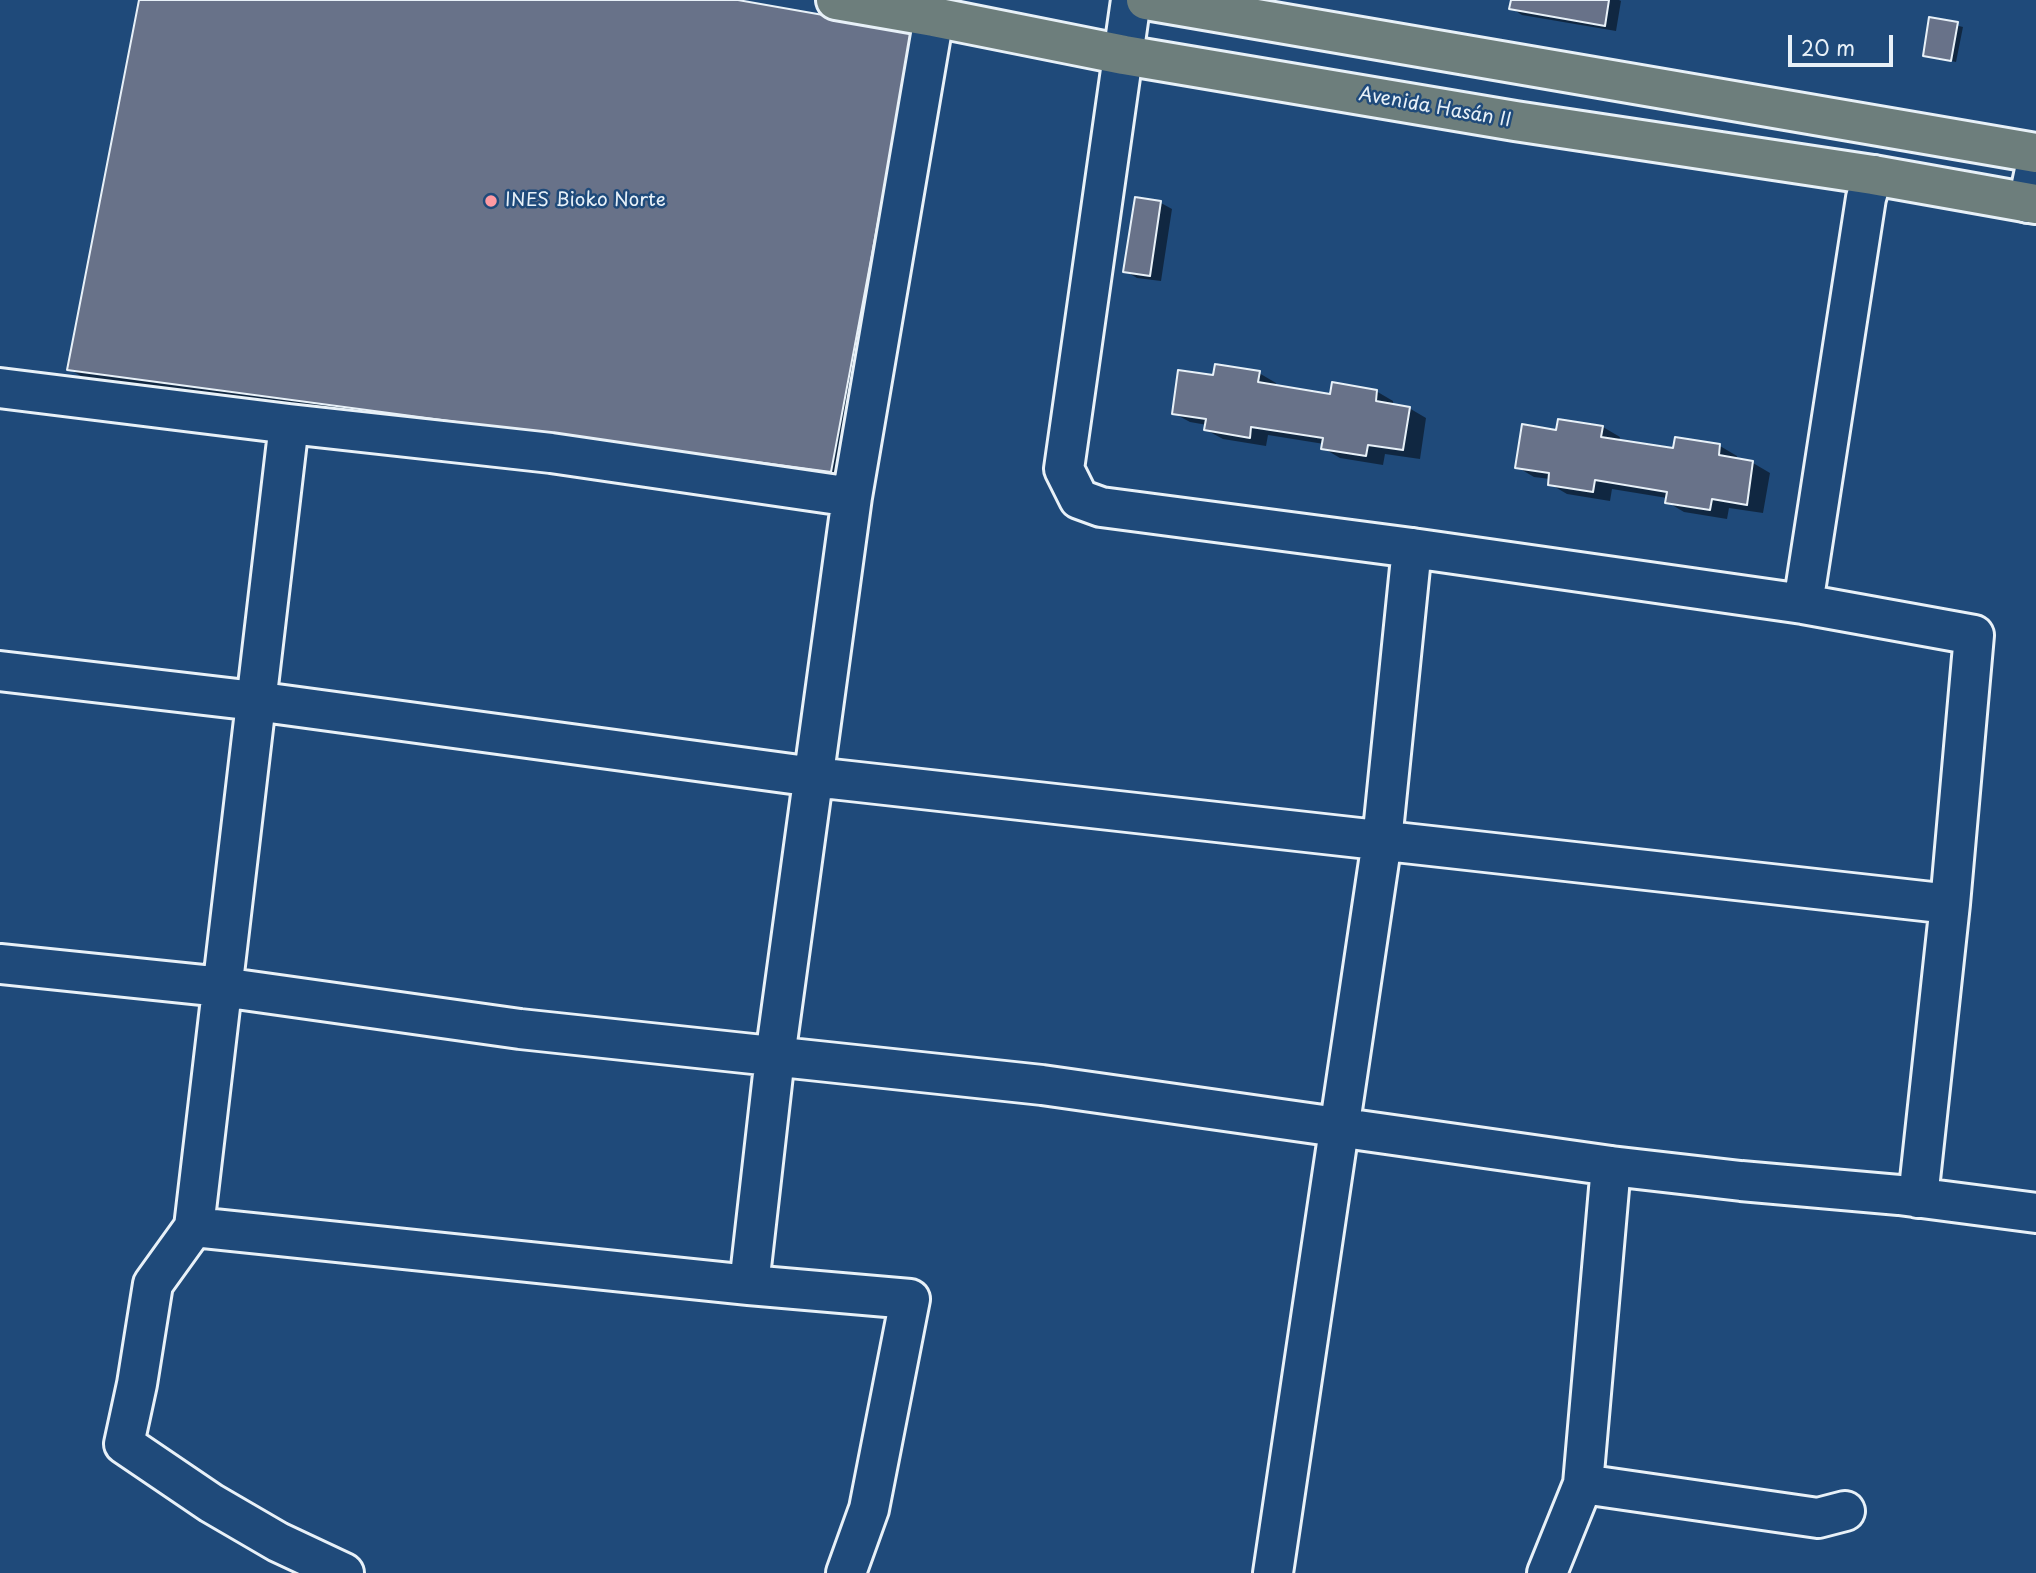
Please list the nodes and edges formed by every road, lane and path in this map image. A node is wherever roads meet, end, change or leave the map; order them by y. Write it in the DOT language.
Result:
graph roads {
  1 [pos="836,0"];
  2 [pos="1131,0"];
  3 [pos="1146,0"];
  4 [pos="934,17"];
  5 [pos="1124,55"];
  6 [pos="2036,153"];
  7 [pos="2036,165"];
  8 [pos="1873,175"];
  9 [pos="2032,203"];
  10 [pos="0,388"];
  11 [pos="289,424"];
  12 [pos="852,497"];
  13 [pos="1412,548"];
  14 [pos="1803,604"];
  15 [pos="0,671"];
  16 [pos="255,701"];
  17 [pos="814,777"];
  18 [pos="1382,841"];
  19 [pos="1950,904"];
  20 [pos="0,964"];
  21 [pos="222,987"];
  22 [pos="775,1057"];
  23 [pos="1340,1127"];
  24 [pos="1611,1166"];
  25 [pos="1918,1198"];
  26 [pos="2036,1213"];
  27 [pos="194,1227"];
  28 [pos="749,1285"];
  29 [pos="1583,1484"];
  30 [pos="1845,1511"];
  31 [pos="344,1573"];
  32 [pos="846,1573"];
  33 [pos="1273,1573"];
  34 [pos="1547,1573"];
  1 -- 4 [label="main road, Avenida Hasán II"];
  2 -- 5 [label="street"];
  3 -- 6 [label="main road"];
  4 -- 5 [label="main road, Avenida Hasán II"];
  4 -- 12 [label="street"];
  5 -- 8 [label="main road, Avenida Hasán II"];
  5 -- 13 [label="street"];
  7 -- 9 [label="street"];
  8 -- 9 [label="main road, Avenida Hasán II"];
  8 -- 14 [label="street"];
  10 -- 11 [label="street"];
  11 -- 12 [label="street"];
  11 -- 16 [label="street"];
  12 -- 17 [label="street"];
  13 -- 14 [label="street"];
  13 -- 18 [label="street"];
  14 -- 19 [label="street"];
  15 -- 16 [label="street"];
  16 -- 17 [label="street"];
  16 -- 21 [label="street"];
  17 -- 18 [label="street"];
  17 -- 22 [label="street"];
  18 -- 19 [label="street"];
  18 -- 23 [label="street"];
  19 -- 25 [label="street"];
  20 -- 21 [label="street"];
  21 -- 22 [label="street"];
  21 -- 27 [label="street"];
  22 -- 23 [label="street"];
  22 -- 28 [label="street"];
  23 -- 24 [label="street"];
  23 -- 33 [label="street"];
  24 -- 25 [label="street"];
  24 -- 29 [label="street"];
  25 -- 26 [label="street"];
  27 -- 28 [label="street"];
  27 -- 31 [label="street"];
  28 -- 32 [label="street"];
  29 -- 30 [label="street"];
  29 -- 34 [label="street"];
}
